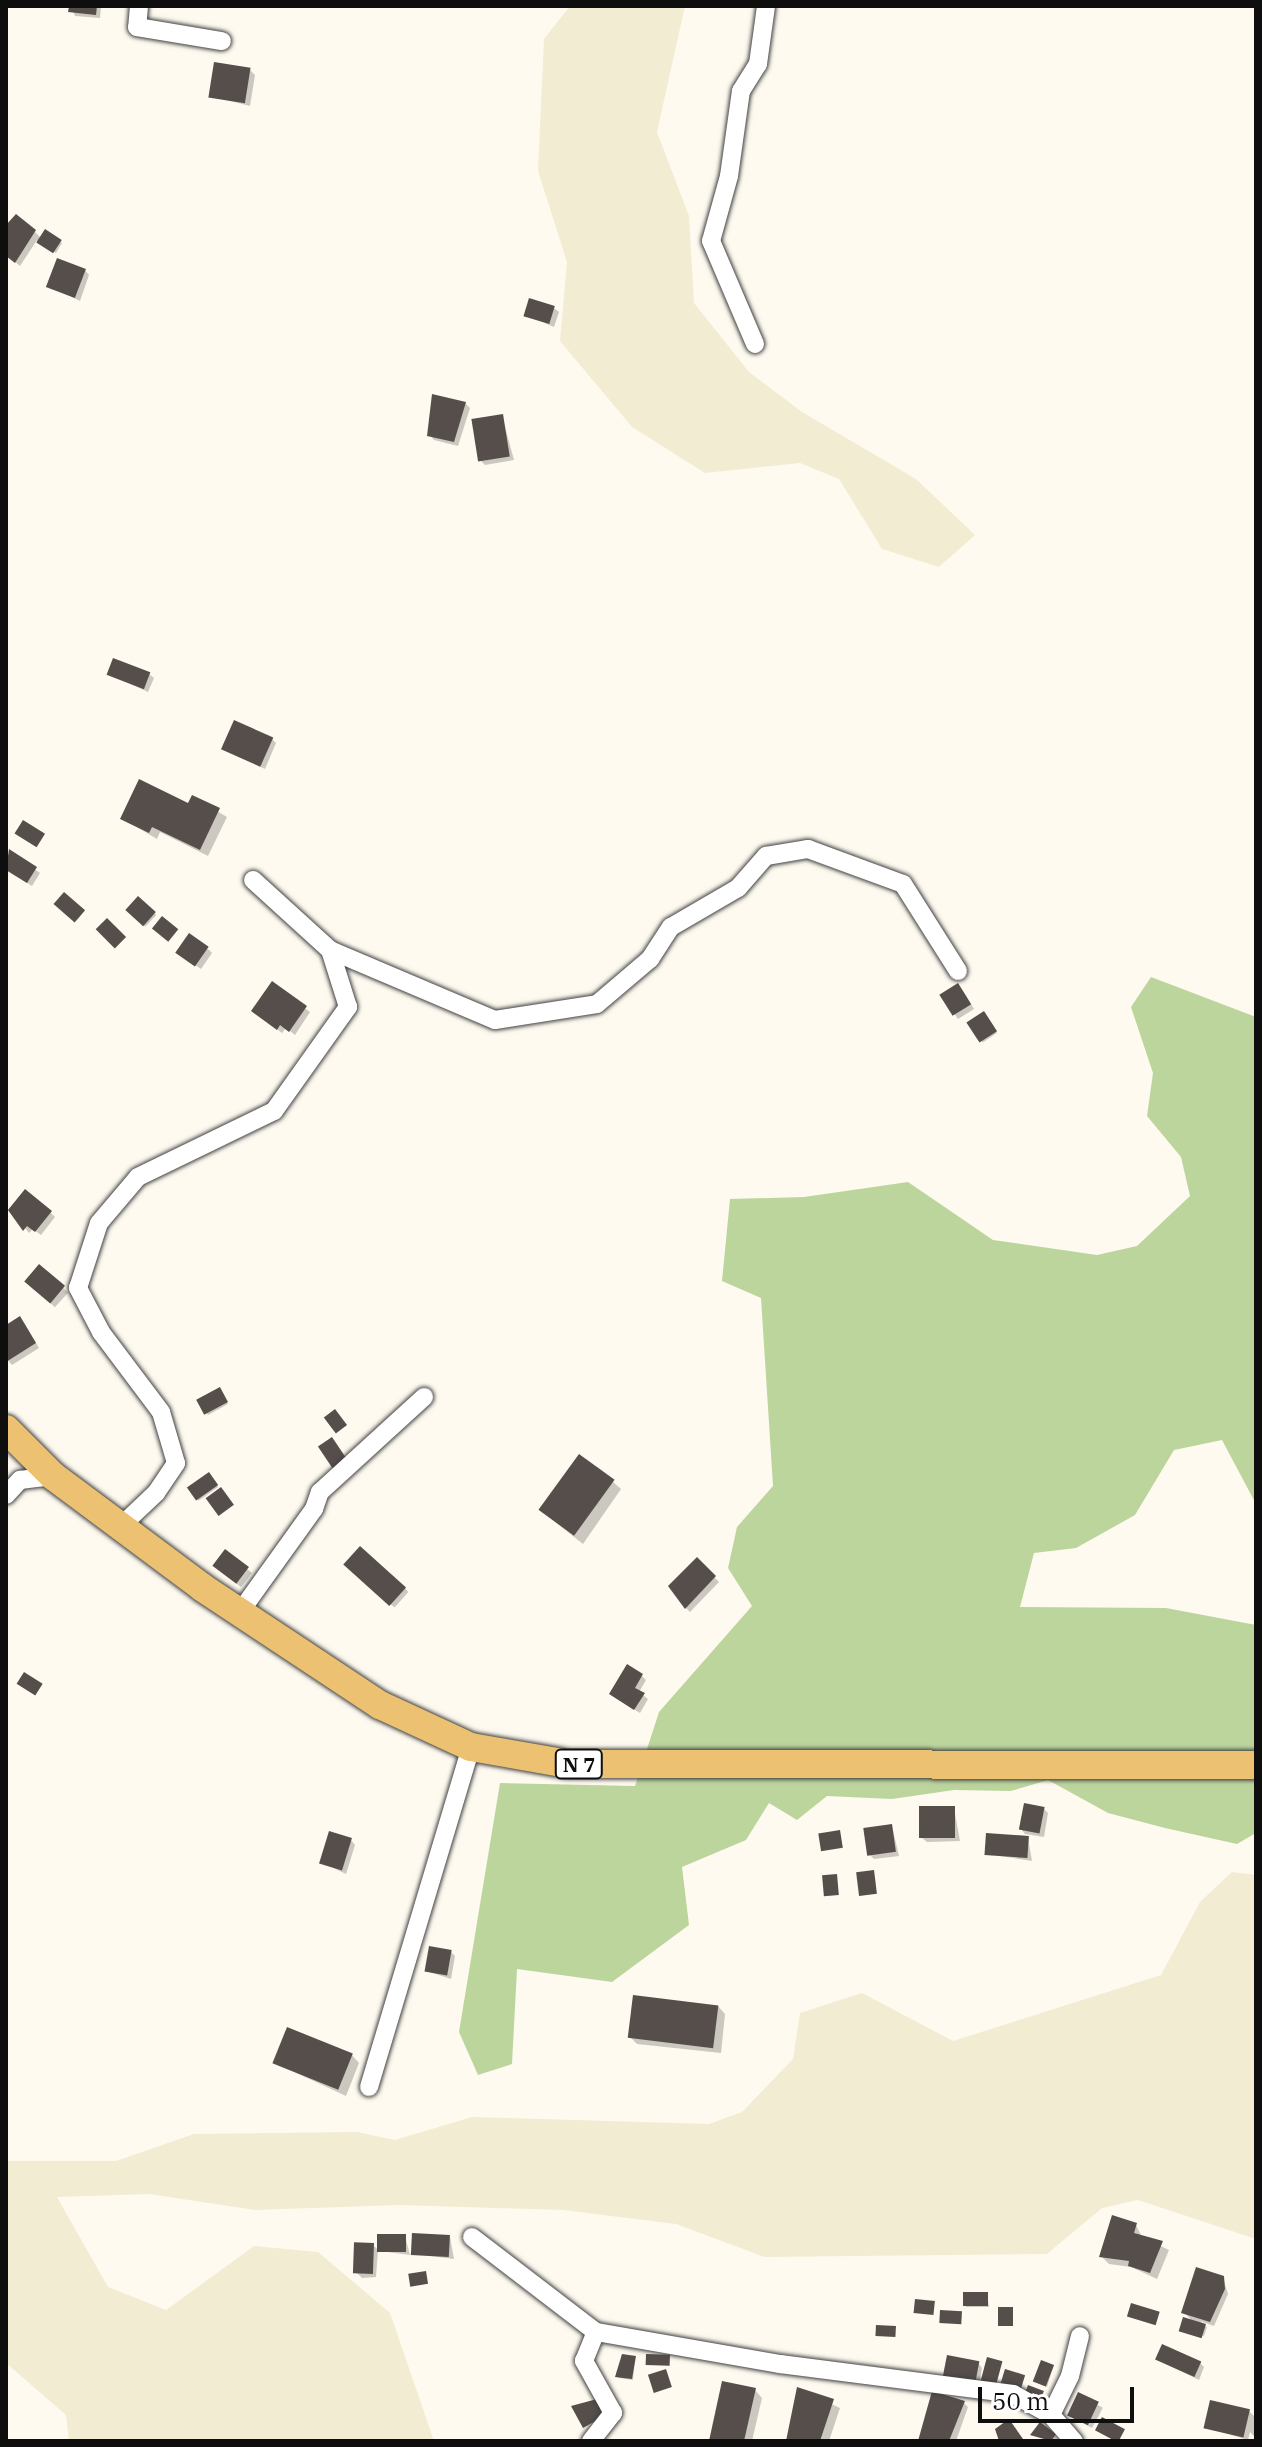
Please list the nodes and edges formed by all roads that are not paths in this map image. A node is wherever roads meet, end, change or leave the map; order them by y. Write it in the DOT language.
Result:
graph roads {
  1 [pos="139,6"];
  2 [pos="766,6"];
  3 [pos="222,41"];
  4 [pos="755,344"];
  5 [pos="253,880"];
  6 [pos="330,950"];
  7 [pos="958,971"];
  8 [pos="424,1397"];
  9 [pos="6,1429"];
  10 [pos="53,1476"];
  11 [pos="6,1495"];
  12 [pos="120,1527"];
  13 [pos="240,1612"];
  14 [pos="471,1747"];
  15 [pos="1256,1765"];
  16 [pos="369,2087"];
  17 [pos="472,2237"];
  18 [pos="596,2332"];
  19 [pos="1080,2336"];
  20 [pos="1051,2415"];
  21 [pos="591,2441"];
  22 [pos="1074,2441"];
  1 -- 3 [label="street"];
  2 -- 4 [label="street"];
  5 -- 6 [label="street"];
  6 -- 7 [label="street"];
  6 -- 12 [label="street"];
  8 -- 13 [label="street"];
  9 -- 10 [label="main road, N 7"];
  10 -- 11 [label="street"];
  10 -- 12 [label="main road, N 7"];
  12 -- 13 [label="main road, N 7"];
  13 -- 14 [label="main road, N 7"];
  14 -- 15 [label="main road, N 7"];
  14 -- 16 [label="street"];
  17 -- 18 [label="street"];
  18 -- 20 [label="street"];
  18 -- 21 [label="street"];
  19 -- 20 [label="street"];
  20 -- 22 [label="street"];
}
